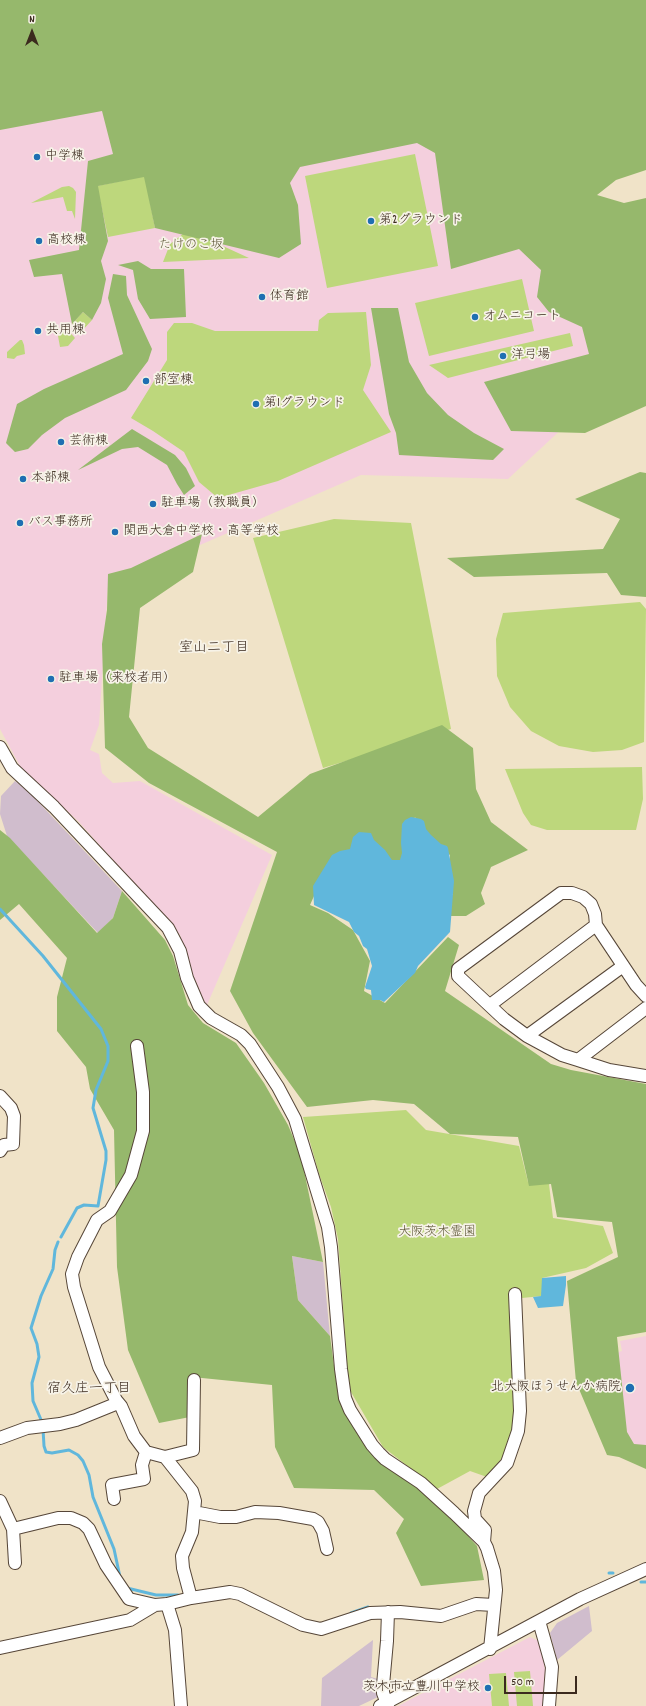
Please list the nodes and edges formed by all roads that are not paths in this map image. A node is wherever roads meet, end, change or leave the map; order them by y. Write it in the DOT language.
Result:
graph roads {
  1 [pos="0,747"];
  2 [pos="596,925"];
  3 [pos="624,966"];
  4 [pos="646,996"];
  5 [pos="490,1005"];
  6 [pos="646,1008"];
  7 [pos="527,1036"];
  8 [pos="137,1046"];
  9 [pos="578,1060"];
  10 [pos="645,1075"];
  11 [pos="0,1096"];
  12 [pos="0,1151"];
  13 [pos="515,1294"];
  14 [pos="194,1380"];
  15 [pos="118,1403"];
  16 [pos="0,1438"];
  17 [pos="146,1452"];
  18 [pos="165,1457"];
  19 [pos="114,1499"];
  20 [pos="0,1500"];
  21 [pos="194,1512"];
  22 [pos="13,1529"];
  23 [pos="484,1542"];
  24 [pos="327,1549"];
  25 [pos="15,1563"];
  26 [pos="646,1569"];
  27 [pos="191,1598"];
  28 [pos="161,1604"];
  29 [pos="494,1605"];
  30 [pos="388,1612"];
  31 [pos="539,1621"];
  32 [pos="0,1648"];
  33 [pos="490,1648"];
  34 [pos="385,1705"];
  35 [pos="181,1706"];
  36 [pos="549,1706"];
  1 -- 23 [label="street"];
  2 -- 3 [label="street"];
  2 -- 5 [label="street"];
  2 -- 5 [label="street"];
  3 -- 4 [label="street"];
  3 -- 7 [label="street"];
  5 -- 7 [label="street"];
  6 -- 9 [label="street"];
  7 -- 9 [label="street"];
  8 -- 15 [label="street"];
  9 -- 10 [label="street"];
  11 -- 12 [label="street"];
  13 -- 23 [label="street"];
  14 -- 18 [label="street"];
  15 -- 16 [label="street"];
  15 -- 17 [label="street"];
  17 -- 18 [label="street"];
  17 -- 19 [label="street"];
  18 -- 21 [label="street"];
  20 -- 22 [label="street"];
  21 -- 24 [label="street"];
  21 -- 27 [label="street"];
  22 -- 25 [label="street"];
  22 -- 28 [label="street"];
  23 -- 29 [label="street"];
  26 -- 31 [label="street"];
  27 -- 28 [label="street"];
  27 -- 30 [label="street"];
  28 -- 32 [label="street"];
  28 -- 35 [label="street"];
  29 -- 30 [label="street"];
  29 -- 33 [label="street"];
  30 -- 34 [label="street"];
  31 -- 33 [label="street"];
  31 -- 36 [label="street"];
  33 -- 34 [label="street"];
}
